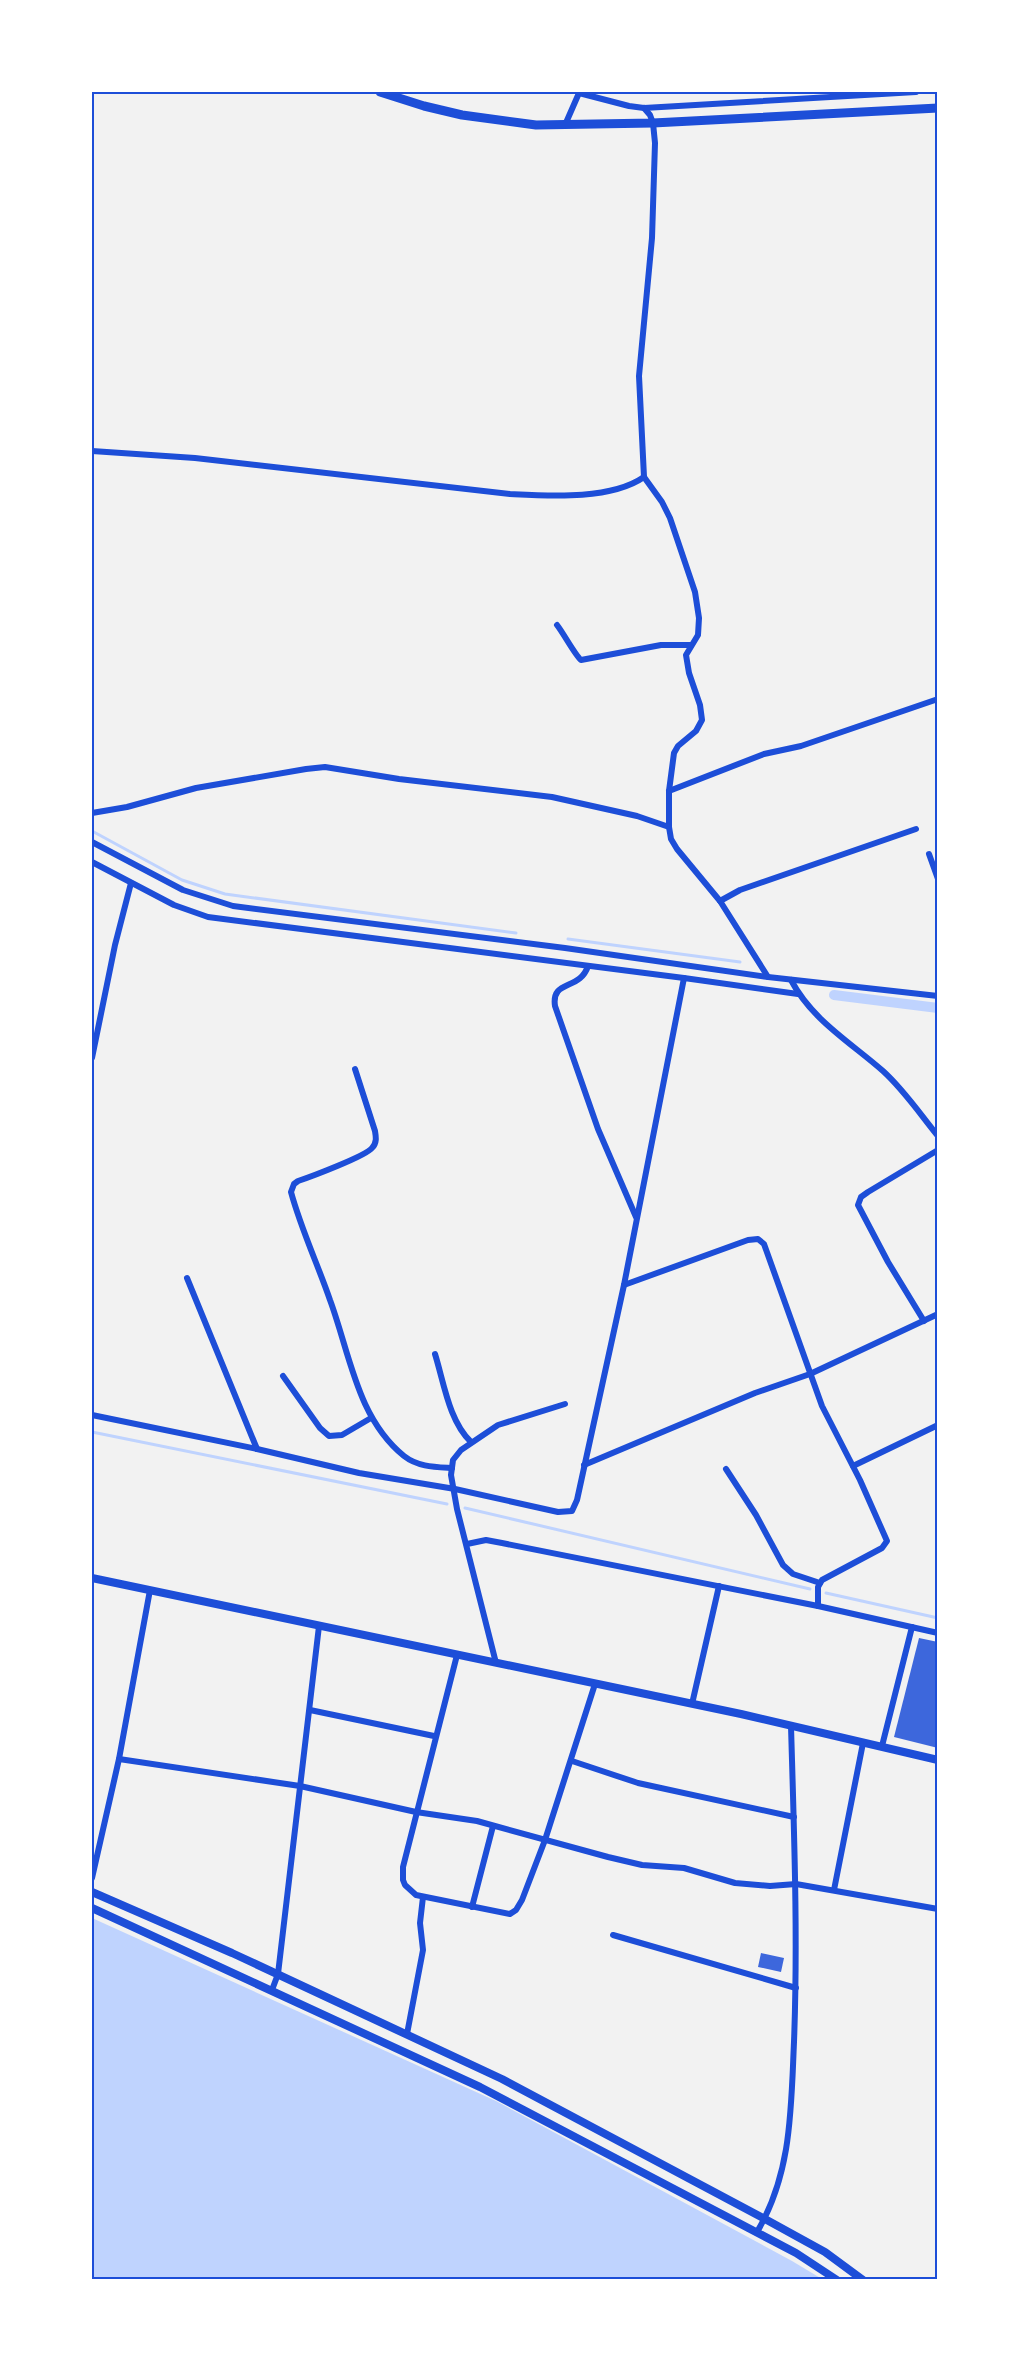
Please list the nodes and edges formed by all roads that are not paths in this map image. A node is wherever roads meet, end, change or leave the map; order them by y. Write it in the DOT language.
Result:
graph roads {
  1 [pos="380,92"];
  2 [pos="916,92"];
  3 [pos="644,108"];
  4 [pos="938,108"];
  5 [pos="654,123"];
  6 [pos="564,125"];
  7 [pos="92,451"];
  8 [pos="644,477"];
  9 [pos="557,625"];
  10 [pos="691,645"];
  11 [pos="938,699"];
  12 [pos="669,791"];
  13 [pos="92,813"];
  14 [pos="669,826"];
  15 [pos="916,829"];
  16 [pos="92,842"];
  17 [pos="929,854"];
  18 [pos="92,862"];
  19 [pos="938,879"];
  20 [pos="131,883"];
  21 [pos="720,901"];
  22 [pos="588,966"];
  23 [pos="768,977"];
  24 [pos="684,978"];
  25 [pos="791,980"];
  26 [pos="798,994"];
  27 [pos="938,996"];
  28 [pos="92,1058"];
  29 [pos="355,1069"];
  30 [pos="938,1136"];
  31 [pos="938,1150"];
  32 [pos="636,1219"];
  33 [pos="187,1278"];
  34 [pos="624,1285"];
  35 [pos="938,1314"];
  36 [pos="924,1321"];
  37 [pos="435,1354"];
  38 [pos="810,1374"];
  39 [pos="284,1376"];
  40 [pos="565,1404"];
  41 [pos="92,1415"];
  42 [pos="371,1418"];
  43 [pos="938,1425"];
  44 [pos="471,1442"];
  45 [pos="257,1449"];
  46 [pos="584,1465"];
  47 [pos="853,1466"];
  48 [pos="452,1468"];
  49 [pos="726,1469"];
  50 [pos="454,1489"];
  51 [pos="467,1544"];
  52 [pos="92,1578"];
  53 [pos="819,1583"];
  54 [pos="719,1586"];
  55 [pos="150,1590"];
  56 [pos="818,1606"];
  57 [pos="319,1626"];
  58 [pos="912,1628"];
  59 [pos="938,1633"];
  60 [pos="457,1655"];
  61 [pos="496,1663"];
  62 [pos="595,1684"];
  63 [pos="692,1704"];
  64 [pos="310,1710"];
  65 [pos="791,1726"];
  66 [pos="434,1736"];
  67 [pos="863,1743"];
  68 [pos="882,1746"];
  69 [pos="119,1760"];
  70 [pos="938,1760"];
  71 [pos="572,1761"];
  72 [pos="300,1786"];
  73 [pos="416,1812"];
  74 [pos="794,1817"];
  75 [pos="493,1826"];
  76 [pos="545,1840"];
  77 [pos="92,1878"];
  78 [pos="796,1884"];
  79 [pos="834,1890"];
  80 [pos="92,1892"];
  81 [pos="423,1897"];
  82 [pos="472,1907"];
  83 [pos="92,1908"];
  84 [pos="938,1910"];
  85 [pos="613,1935"];
  86 [pos="278,1974"];
  87 [pos="796,1988"];
  88 [pos="272,1990"];
  89 [pos="407,2034"];
  90 [pos="765,2219"];
  91 [pos="757,2232"];
  92 [pos="837,2280"];
  93 [pos="863,2280"];
  1 -- 6 [label="main road"];
  2 -- 3 [label="street"];
  3 -- 5 [label="street"];
  3 -- 6 [label="street"];
  4 -- 5 [label="main road"];
  5 -- 6 [label="main road"];
  5 -- 8 [label="street"];
  7 -- 8 [label="street"];
  8 -- 10 [label="street"];
  9 -- 10 [label="street"];
  10 -- 12 [label="street"];
  11 -- 12 [label="street"];
  12 -- 14 [label="street"];
  13 -- 14 [label="street"];
  14 -- 21 [label="street"];
  15 -- 21 [label="street"];
  16 -- 23 [label="street"];
  17 -- 19 [label="street"];
  18 -- 20 [label="street"];
  20 -- 22 [label="street"];
  20 -- 28 [label="street"];
  21 -- 23 [label="street"];
  22 -- 24 [label="street"];
  22 -- 32 [label="street"];
  23 -- 25 [label="street"];
  24 -- 26 [label="street"];
  24 -- 32 [label="street"];
  25 -- 26 [label="street"];
  25 -- 27 [label="street"];
  26 -- 30 [label="street"];
  29 -- 42 [label="street"];
  31 -- 36 [label="street"];
  32 -- 34 [label="street"];
  33 -- 45 [label="street"];
  34 -- 38 [label="street"];
  34 -- 46 [label="street"];
  35 -- 36 [label="street"];
  36 -- 38 [label="street"];
  37 -- 44 [label="street"];
  38 -- 46 [label="street"];
  38 -- 47 [label="street"];
  39 -- 42 [label="street"];
  40 -- 44 [label="street"];
  41 -- 45 [label="street"];
  42 -- 48 [label="street"];
  43 -- 47 [label="street"];
  44 -- 48 [label="street"];
  45 -- 50 [label="street"];
  46 -- 50 [label="street"];
  47 -- 53 [label="street"];
  48 -- 50 [label="street"];
  49 -- 53 [label="street"];
  50 -- 51 [label="street"];
  51 -- 54 [label="street"];
  51 -- 61 [label="street"];
  52 -- 55 [label="main road"];
  53 -- 56 [label="street"];
  54 -- 56 [label="street"];
  54 -- 63 [label="street"];
  55 -- 57 [label="main road"];
  55 -- 69 [label="street"];
  56 -- 58 [label="street"];
  57 -- 60 [label="main road"];
  57 -- 64 [label="street"];
  58 -- 59 [label="street"];
  58 -- 68 [label="street"];
  60 -- 61 [label="main road"];
  60 -- 66 [label="street"];
  61 -- 62 [label="main road"];
  62 -- 63 [label="main road"];
  62 -- 71 [label="street"];
  63 -- 65 [label="main road"];
  64 -- 66 [label="street"];
  64 -- 72 [label="street"];
  65 -- 67 [label="main road"];
  65 -- 74 [label="street"];
  66 -- 73 [label="street"];
  67 -- 68 [label="main road"];
  67 -- 79 [label="street"];
  68 -- 70 [label="main road"];
  69 -- 72 [label="street"];
  69 -- 77 [label="street"];
  71 -- 74 [label="street"];
  71 -- 76 [label="street"];
  72 -- 73 [label="street"];
  72 -- 86 [label="street"];
  73 -- 75 [label="street"];
  73 -- 81 [label="street"];
  74 -- 78 [label="street"];
  75 -- 76 [label="street"];
  75 -- 82 [label="street"];
  76 -- 78 [label="street"];
  76 -- 82 [label="street"];
  78 -- 79 [label="street"];
  78 -- 87 [label="street"];
  79 -- 84 [label="street"];
  80 -- 86 [label="street"];
  81 -- 82 [label="street"];
  81 -- 89 [label="street"];
  83 -- 88 [label="street"];
  85 -- 87 [label="street"];
  86 -- 88 [label="street"];
  86 -- 89 [label="street"];
  87 -- 90 [label="street"];
  88 -- 91 [label="street"];
  89 -- 90 [label="street"];
  90 -- 91 [label="street"];
  90 -- 93 [label="street"];
  91 -- 92 [label="street"];
}
